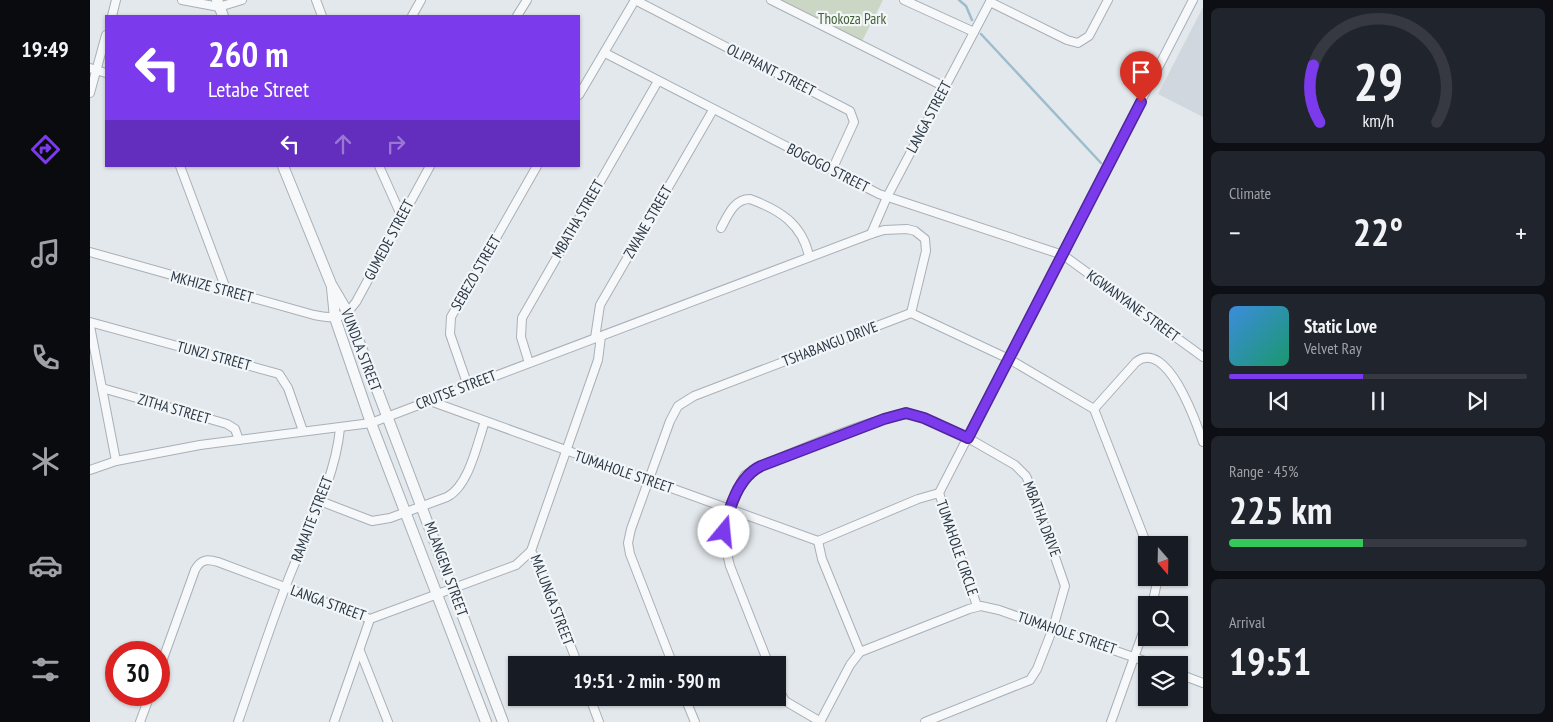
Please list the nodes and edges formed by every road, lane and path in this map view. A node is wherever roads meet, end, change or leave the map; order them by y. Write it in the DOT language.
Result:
graph roads {
  1 [pos="116,0"];
  2 [pos="182,0"];
  3 [pos="242,0"];
  4 [pos="316,0"];
  5 [pos="421,0"];
  6 [pos="527,0"];
  7 [pos="635,0"];
  8 [pos="770,0"];
  9 [pos="904,0"];
  10 [pos="1108,0"];
  11 [pos="1193,0"];
  12 [pos="991,1"];
  13 [pos="220,8"];
  14 [pos="112,15"];
  15 [pos="322,15"];
  16 [pos="413,15"];
  17 [pos="518,15"];
  18 [pos="974,32"];
  19 [pos="105,38"];
  20 [pos="605,53"];
  21 [pos="93,69"];
  22 [pos="105,73"];
  23 [pos="658,81"];
  24 [pos="945,88"];
  25 [pos="580,92"];
  26 [pos="90,93"];
  27 [pos="713,110"];
  28 [pos="180,167"];
  29 [pos="283,167"];
  30 [pos="379,167"];
  31 [pos="429,167"];
  32 [pos="537,167"];
  33 [pos="832,170"];
  34 [pos="887,197"];
  35 [pos="401,215"];
  36 [pos="721,228"];
  37 [pos="871,234"];
  38 [pos="90,252"];
  39 [pos="1063,255"];
  40 [pos="809,256"];
  41 [pos="331,284"];
  42 [pos="226,289"];
  43 [pos="348,313"];
  44 [pos="911,313"];
  45 [pos="335,318"];
  46 [pos="90,322"];
  47 [pos="90,326"];
  48 [pos="598,337"];
  49 [pos="1203,357"];
  50 [pos="1009,360"];
  51 [pos="529,363"];
  52 [pos="468,386"];
  53 [pos="102,388"];
  54 [pos="430,401"];
  55 [pos="1094,409"];
  56 [pos="386,417"];
  57 [pos="485,421"];
  58 [pos="371,423"];
  59 [pos="340,428"];
  60 [pos="303,431"];
  61 [pos="968,438"];
  62 [pos="239,440"];
  63 [pos="1203,442"];
  64 [pos="567,452"];
  65 [pos="116,461"];
  66 [pos="90,470"];
  67 [pos="649,481"];
  68 [pos="939,493"];
  69 [pos="320,501"];
  70 [pos="423,506"];
  71 [pos="731,509"];
  72 [pos="407,512"];
  73 [pos="1143,536"];
  74 [pos="818,541"];
  75 [pos="531,551"];
  76 [pos="285,588"];
  77 [pos="452,588"];
  78 [pos="436,594"];
  79 [pos="978,606"];
  80 [pos="370,619"];
  81 [pos="1053,628"];
  82 [pos="169,641"];
  83 [pos="1139,646"];
  84 [pos="360,651"];
  85 [pos="860,652"];
  86 [pos="575,656"];
  87 [pos="670,656"];
  88 [pos="765,656"];
  89 [pos="1135,657"];
  90 [pos="1138,658"];
  91 [pos="1188,677"];
  92 [pos="1203,683"];
  93 [pos="786,703"];
  94 [pos="146,706"];
  95 [pos="593,706"];
  96 [pos="688,706"];
  97 [pos="140,722"];
  98 [pos="238,722"];
  99 [pos="334,722"];
  100 [pos="388,722"];
  101 [pos="486,722"];
  102 [pos="503,722"];
  103 [pos="599,722"];
  104 [pos="695,722"];
  105 [pos="820,722"];
  106 [pos="925,722"];
  107 [pos="1111,722"];
  1 -- 14 [label="street"];
  2 -- 13 [label="street"];
  3 -- 13 [label="street"];
  4 -- 15 [label="street"];
  5 -- 16 [label="street"];
  6 -- 17 [label="street"];
  7 -- 20 [label="street"];
  7 -- 33 [label="street, OLIPHANT STREET"];
  8 -- 24 [label="street"];
  9 -- 18 [label="street"];
  10 -- 12 [label="street, LANGA STREET"];
  11 -- 39 [label="street"];
  12 -- 18 [label="street, LANGA STREET"];
  18 -- 24 [label="street, LANGA STREET"];
  19 -- 21 [label="street"];
  20 -- 23 [label="street, BOGOGO STREET"];
  20 -- 25 [label="street"];
  21 -- 22 [label="street"];
  21 -- 26 [label="street"];
  23 -- 27 [label="street, BOGOGO STREET"];
  23 -- 51 [label="street, MBATHA STREET"];
  24 -- 34 [label="street, LANGA STREET"];
  27 -- 33 [label="street, BOGOGO STREET"];
  27 -- 48 [label="street, ZWANE STREET"];
  28 -- 42 [label="street"];
  29 -- 41 [label="street, VUNDLA STREET"];
  30 -- 35 [label="street"];
  31 -- 35 [label="street, GUMEDE STREET"];
  32 -- 52 [label="street, SEBEZO STREET"];
  33 -- 34 [label="street, BOGOGO STREET"];
  34 -- 37 [label="street, LANGA STREET"];
  34 -- 39 [label="street, BOGOGO STREET"];
  35 -- 43 [label="street, GUMEDE STREET"];
  36 -- 40 [label="street"];
  37 -- 40 [label="street, CRUTSE STREET"];
  37 -- 44 [label="street, CRUTSE STREET"];
  38 -- 42 [label="street, MKHIZE STREET"];
  39 -- 49 [label="street, KGWANYANE STREET"];
  39 -- 50 [label="street"];
  40 -- 48 [label="street, CRUTSE STREET"];
  41 -- 43 [label="street, VUNDLA STREET"];
  41 -- 45 [label="street, VUNDLA STREET"];
  42 -- 45 [label="street, MKHIZE STREET"];
  43 -- 45 [label="street"];
  43 -- 56 [label="street, VUNDLA STREET"];
  44 -- 50 [label="street"];
  44 -- 67 [label="street, TSHABANGU DRIVE"];
  45 -- 58 [label="street, VUNDLA STREET"];
  46 -- 60 [label="street, TUNZI STREET"];
  47 -- 53 [label="street"];
  48 -- 51 [label="street, CRUTSE STREET"];
  48 -- 64 [label="street, MALUNGA STREET"];
  50 -- 55 [label="street"];
  50 -- 61 [label="street"];
  51 -- 52 [label="street, CRUTSE STREET"];
  52 -- 54 [label="street, CRUTSE STREET"];
  53 -- 62 [label="street, ZITHA STREET"];
  53 -- 65 [label="street"];
  54 -- 56 [label="street, CRUTSE STREET"];
  54 -- 57 [label="street, TUMAHOLE STREET"];
  55 -- 63 [label="street"];
  55 -- 73 [label="street"];
  56 -- 58 [label="street, CRUTSE STREET"];
  56 -- 70 [label="street, MLANGENI STREET"];
  57 -- 64 [label="street, TUMAHOLE STREET"];
  57 -- 70 [label="street"];
  58 -- 59 [label="street, CRUTSE STREET"];
  58 -- 72 [label="street, MLANGENI STREET"];
  59 -- 60 [label="street, CRUTSE STREET"];
  59 -- 69 [label="street, RAMAITE STREET"];
  60 -- 62 [label="street, CRUTSE STREET"];
  61 -- 68 [label="street"];
  61 -- 71 [label="street, MBATHA DRIVE"];
  61 -- 81 [label="street, MBATHA DRIVE"];
  62 -- 65 [label="street, CRUTSE STREET"];
  64 -- 67 [label="street, TUMAHOLE STREET"];
  64 -- 75 [label="street, MALUNGA STREET"];
  65 -- 66 [label="street, CRUTSE STREET"];
  67 -- 71 [label="street, TUMAHOLE STREET"];
  67 -- 87 [label="street, TSHABANGU DRIVE"];
  68 -- 74 [label="street, TUMAHOLE CIRCLE"];
  68 -- 79 [label="street, TUMAHOLE CIRCLE"];
  69 -- 72 [label="street"];
  69 -- 76 [label="street, RAMAITE STREET"];
  70 -- 72 [label="street"];
  70 -- 77 [label="street, MLANGENI STREET"];
  71 -- 74 [label="street, TUMAHOLE STREET"];
  71 -- 88 [label="street, MBATHA DRIVE"];
  72 -- 78 [label="street, MLANGENI STREET"];
  74 -- 85 [label="street"];
  75 -- 77 [label="street, LANGA STREET"];
  75 -- 86 [label="street, MALUNGA STREET"];
  76 -- 80 [label="street, LANGA STREET"];
  76 -- 82 [label="street, LANGA STREET"];
  76 -- 98 [label="street, RAMAITE STREET"];
  77 -- 78 [label="street, LANGA STREET"];
  77 -- 102 [label="street, MLANGENI STREET"];
  78 -- 80 [label="street, LANGA STREET"];
  78 -- 101 [label="street, MLANGENI STREET"];
  79 -- 81 [label="street, TUMAHOLE STREET"];
  79 -- 85 [label="street, TUMAHOLE CIRCLE"];
  80 -- 84 [label="street"];
  81 -- 89 [label="street, TUMAHOLE STREET"];
  81 -- 106 [label="street, MBATHA DRIVE"];
  83 -- 89 [label="street"];
  84 -- 99 [label="street"];
  84 -- 100 [label="street"];
  85 -- 105 [label="street"];
  89 -- 90 [label="street, TUMAHOLE STREET"];
  89 -- 107 [label="street"];
  91 -- 92 [label="street"];
  93 -- 105 [label="street"];
  94 -- 97 [label="street"];
  95 -- 103 [label="street"];
  96 -- 104 [label="street"];
}
